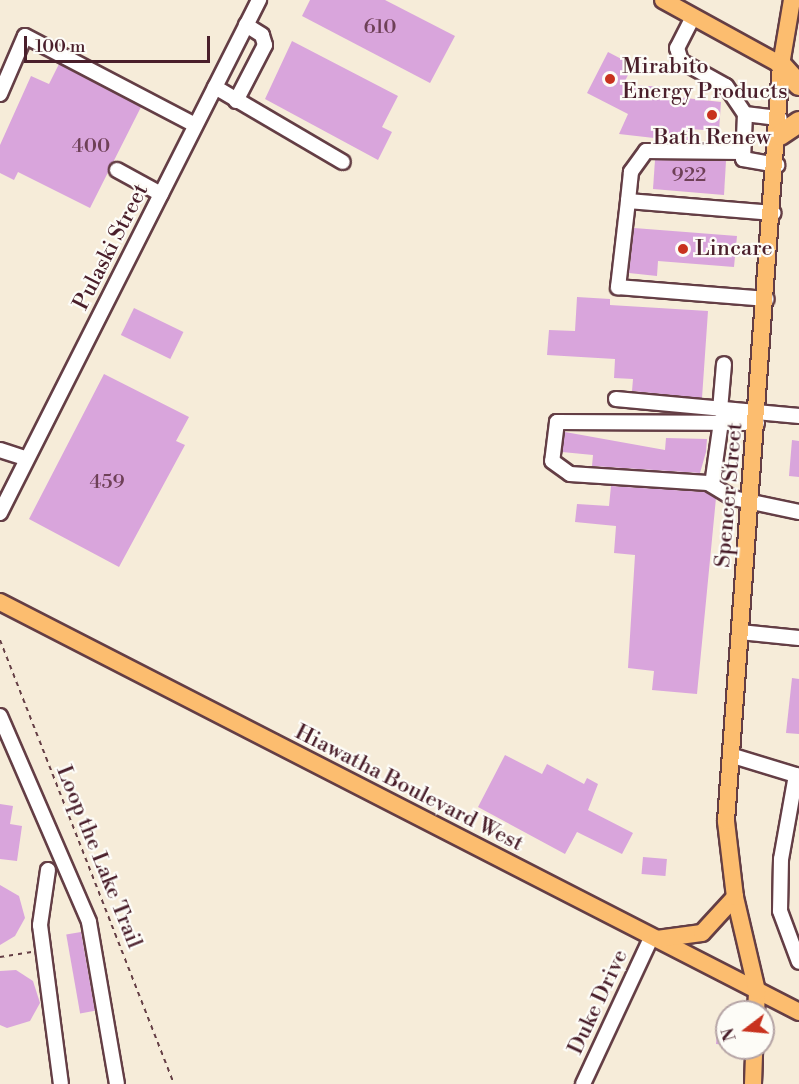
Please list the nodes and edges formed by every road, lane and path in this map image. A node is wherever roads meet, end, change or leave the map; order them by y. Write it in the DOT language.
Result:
graph roads {
  1 [pos="259,0"];
  2 [pos="663,0"];
  3 [pos="792,0"];
  4 [pos="693,17"];
  5 [pos="246,25"];
  6 [pos="790,68"];
  7 [pos="799,85"];
  8 [pos="215,87"];
  9 [pos="0,94"];
  10 [pos="236,101"];
  11 [pos="745,114"];
  12 [pos="195,125"];
  13 [pos="786,125"];
  14 [pos="742,152"];
  15 [pos="343,162"];
  16 [pos="777,165"];
  17 [pos="117,170"];
  18 [pos="161,194"];
  19 [pos="628,201"];
  20 [pos="774,213"];
  21 [pos="767,299"];
  22 [pos="724,364"];
  23 [pos="616,399"];
  24 [pos="721,416"];
  25 [pos="799,416"];
  26 [pos="757,419"];
  27 [pos="0,450"];
  28 [pos="27,459"];
  29 [pos="712,485"];
  30 [pos="2,504"];
  31 [pos="751,504"];
  32 [pos="799,512"];
  33 [pos="0,602"];
  34 [pos="740,632"];
  35 [pos="799,639"];
  36 [pos="0,640"];
  37 [pos="0,716"];
  38 [pos="730,755"];
  39 [pos="797,776"];
  40 [pos="48,870"];
  41 [pos="735,897"];
  42 [pos="651,938"];
  43 [pos="44,950"];
  44 [pos="0,957"];
  45 [pos="799,962"];
  46 [pos="757,991"];
  47 [pos="757,1000"];
  48 [pos="799,1012"];
  49 [pos="754,1060"];
  50 [pos="61,1084"];
  51 [pos="117,1084"];
  52 [pos="174,1084"];
  53 [pos="583,1084"];
  54 [pos="753,1084"];
  1 -- 5 [label="street, Pulaski Street"];
  2 -- 4 [label="main road"];
  3 -- 6 [label="main road, Spencer Street"];
  4 -- 6 [label="main road"];
  4 -- 11 [label="street"];
  5 -- 8 [label="street, Pulaski Street"];
  5 -- 10 [label="street"];
  6 -- 7 [label="highway"];
  6 -- 13 [label="main road, Spencer Street"];
  8 -- 10 [label="street"];
  8 -- 12 [label="street, Pulaski Street"];
  9 -- 12 [label="street"];
  10 -- 15 [label="street"];
  11 -- 13 [label="street"];
  11 -- 14 [label="street"];
  12 -- 18 [label="street, Pulaski Street"];
  13 -- 16 [label="main road, Spencer Street"];
  14 -- 16 [label="street"];
  14 -- 19 [label="street"];
  16 -- 20 [label="main road, Spencer Street"];
  17 -- 18 [label="street"];
  18 -- 28 [label="street, Pulaski Street"];
  19 -- 20 [label="street"];
  19 -- 21 [label="street"];
  20 -- 21 [label="main road, Spencer Street"];
  21 -- 26 [label="main road, Spencer Street"];
  22 -- 24 [label="street"];
  23 -- 24 [label="street"];
  24 -- 26 [label="street"];
  24 -- 29 [label="street"];
  24 -- 29 [label="street"];
  25 -- 26 [label="street"];
  26 -- 31 [label="main road, Spencer Street"];
  27 -- 28 [label="street"];
  28 -- 30 [label="street, Pulaski Street"];
  29 -- 31 [label="street"];
  31 -- 32 [label="street"];
  31 -- 34 [label="main road, Spencer Street"];
  33 -- 42 [label="main road, Hiawatha Boulevard West"];
  34 -- 35 [label="street"];
  34 -- 38 [label="main road, Spencer Street"];
  36 -- 52 [label="path, Loop the Lake Trail"];
  37 -- 51 [label="street"];
  38 -- 39 [label="street"];
  38 -- 41 [label="main road, Spencer Street"];
  39 -- 45 [label="street"];
  40 -- 43 [label="street"];
  41 -- 42 [label="main road"];
  41 -- 46 [label="main road, Spencer Street"];
  42 -- 46 [label="main road, Hiawatha Boulevard West"];
  42 -- 53 [label="street, Duke Drive"];
  43 -- 44 [label="path"];
  43 -- 50 [label="street"];
  46 -- 47 [label="main road, Spencer Street"];
  46 -- 48 [label="main road, Hiawatha Boulevard West"];
  49 -- 54 [label="main road"];
}
